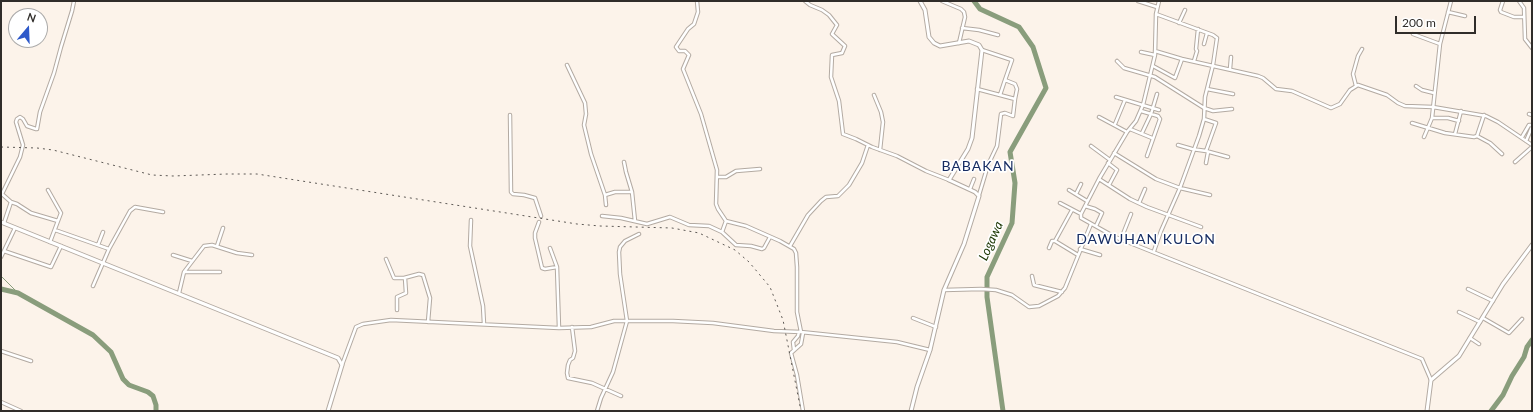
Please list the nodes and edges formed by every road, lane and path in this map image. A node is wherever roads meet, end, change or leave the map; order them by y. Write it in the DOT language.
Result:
graph roads {
  1 [pos="74,1"];
  2 [pos="697,1"];
  3 [pos="805,1"];
  4 [pos="920,1"];
  5 [pos="942,1"];
  6 [pos="1138,1"];
  7 [pos="1158,1"];
  8 [pos="1451,1"];
  9 [pos="1503,1"];
  10 [pos="1519,1"];
  11 [pos="1157,7"];
  12 [pos="1185,10"];
  13 [pos="1448,12"];
  14 [pos="1156,14"];
  15 [pos="1465,16"];
  16 [pos="1524,17"];
  17 [pos="1179,23"];
  18 [pos="962,28"];
  19 [pos="1198,30"];
  20 [pos="1207,33"];
  21 [pos="1413,34"];
  22 [pos="998,35"];
  23 [pos="959,42"];
  24 [pos="1204,44"];
  25 [pos="1440,44"];
  26 [pos="1532,48"];
  27 [pos="1362,49"];
  28 [pos="982,50"];
  29 [pos="1155,51"];
  30 [pos="1141,52"];
  31 [pos="1155,55"];
  32 [pos="1231,57"];
  33 [pos="1182,59"];
  34 [pos="1194,61"];
  35 [pos="1116,62"];
  36 [pos="567,65"];
  37 [pos="1212,65"];
  38 [pos="1153,66"];
  39 [pos="1230,69"];
  40 [pos="1151,75"];
  41 [pos="1005,80"];
  42 [pos="1356,86"];
  43 [pos="1416,86"];
  44 [pos="977,88"];
  45 [pos="1207,89"];
  46 [pos="1434,93"];
  47 [pos="1157,94"];
  48 [pos="1233,94"];
  49 [pos="1000,95"];
  50 [pos="874,96"];
  51 [pos="1116,97"];
  52 [pos="1015,98"];
  53 [pos="1125,100"];
  54 [pos="1144,105"];
  55 [pos="1433,107"];
  56 [pos="1152,108"];
  57 [pos="1204,108"];
  58 [pos="1232,109"];
  59 [pos="1159,110"];
  60 [pos="1141,111"];
  61 [pos="1462,111"];
  62 [pos="1151,114"];
  63 [pos="510,115"];
  64 [pos="1484,115"];
  65 [pos="1099,117"];
  66 [pos="1432,118"];
  67 [pos="1204,119"];
  68 [pos="1459,121"];
  69 [pos="1412,122"];
  70 [pos="1114,124"];
  71 [pos="1532,126"];
  72 [pos="1428,128"];
  73 [pos="1130,129"];
  74 [pos="1127,132"];
  75 [pos="1142,133"];
  76 [pos="1455,134"];
  77 [pos="1477,136"];
  78 [pos="1424,137"];
  79 [pos="1522,137"];
  80 [pos="1152,138"];
  81 [pos="1526,141"];
  82 [pos="868,145"];
  83 [pos="1178,145"];
  84 [pos="1091,146"];
  85 [pos="1532,146"];
  86 [pos="880,150"];
  87 [pos="1194,150"];
  88 [pos="1207,151"];
  89 [pos="1114,153"];
  90 [pos="1502,154"];
  91 [pos="1147,156"];
  92 [pos="1228,157"];
  93 [pos="1109,161"];
  94 [pos="624,162"];
  95 [pos="1515,162"];
  96 [pos="1206,163"];
  97 [pos="760,169"];
  98 [pos="717,177"];
  99 [pos="1099,178"];
  100 [pos="974,179"];
  101 [pos="949,180"];
  102 [pos="1081,184"];
  103 [pos="1109,185"];
  104 [pos="1180,188"];
  105 [pos="1145,189"];
  106 [pos="48,190"];
  107 [pos="970,190"];
  108 [pos="1069,190"];
  109 [pos="632,192"];
  110 [pos="1076,194"];
  111 [pos="605,195"];
  112 [pos="979,195"];
  113 [pos="1210,195"];
  114 [pos="1087,201"];
  115 [pos="11,202"];
  116 [pos="1060,203"];
  117 [pos="1139,203"];
  118 [pos="606,205"];
  119 [pos="1084,206"];
  120 [pos="1072,210"];
  121 [pos="162,212"];
  122 [pos="1081,214"];
  123 [pos="1131,214"];
  124 [pos="1169,215"];
  125 [pos="541,216"];
  126 [pos="602,216"];
  127 [pos="471,220"];
  128 [pos="726,220"];
  129 [pos="58,221"];
  130 [pos="635,221"];
  131 [pos="540,222"];
  132 [pos="2,223"];
  133 [pos="1091,224"];
  134 [pos="1096,226"];
  135 [pos="1201,226"];
  136 [pos="15,228"];
  137 [pos="223,228"];
  138 [pos="55,230"];
  139 [pos="103,232"];
  140 [pos="722,232"];
  141 [pos="639,234"];
  142 [pos="770,237"];
  143 [pos="1121,239"];
  144 [pos="1055,241"];
  145 [pos="50,242"];
  146 [pos="98,245"];
  147 [pos="1532,245"];
  148 [pos="61,246"];
  149 [pos="218,246"];
  150 [pos="790,246"];
  151 [pos="550,248"];
  152 [pos="1049,248"];
  153 [pos="109,249"];
  154 [pos="1080,249"];
  155 [pos="4,251"];
  156 [pos="1154,251"];
  157 [pos="173,255"];
  158 [pos="252,255"];
  159 [pos="1078,255"];
  160 [pos="1100,255"];
  161 [pos="1,257"];
  162 [pos="386,259"];
  163 [pos="192,261"];
  164 [pos="104,263"];
  165 [pos="557,267"];
  166 [pos="184,272"];
  167 [pos="220,272"];
  168 [pos="1032,276"];
  169 [pos="405,278"];
  170 [pos="93,286"];
  171 [pos="1468,289"];
  172 [pos="944,290"];
  173 [pos="1062,292"];
  174 [pos="179,293"];
  175 [pos="1493,302"];
  176 [pos="397,310"];
  177 [pos="1459,312"];
  178 [pos="913,318"];
  179 [pos="1483,318"];
  180 [pos="1522,319"];
  181 [pos="627,321"];
  182 [pos="428,322"];
  183 [pos="1480,322"];
  184 [pos="484,324"];
  185 [pos="936,327"];
  186 [pos="559,328"];
  187 [pos="572,328"];
  188 [pos="801,332"];
  189 [pos="1470,338"];
  190 [pos="1479,344"];
  191 [pos="794,350"];
  192 [pos="930,350"];
  193 [pos="1,351"];
  194 [pos="31,361"];
  195 [pos="342,365"];
  196 [pos="1431,380"];
  197 [pos="605,388"];
  198 [pos="621,396"];
  199 [pos="1,402"];
  200 [pos="20,411"];
  201 [pos="328,411"];
  202 [pos="596,411"];
  203 [pos="803,411"];
  204 [pos="911,411"];
  205 [pos="1427,411"];
  1 -- 115 [label="street"];
  2 -- 98 [label="street"];
  3 -- 82 [label="street"];
  4 -- 23 [label="street"];
  5 -- 18 [label="street"];
  6 -- 11 [label="street"];
  7 -- 11 [label="street"];
  8 -- 13 [label="street"];
  9 -- 16 [label="street"];
  10 -- 16 [label="street"];
  11 -- 14 [label="street"];
  12 -- 17 [label="street"];
  13 -- 15 [label="street"];
  13 -- 25 [label="street"];
  14 -- 17 [label="street"];
  14 -- 29 [label="street"];
  16 -- 26 [label="street"];
  17 -- 19 [label="street"];
  18 -- 22 [label="street"];
  18 -- 23 [label="street"];
  19 -- 20 [label="street"];
  19 -- 34 [label="street"];
  20 -- 24 [label="street"];
  20 -- 37 [label="street"];
  21 -- 25 [label="street"];
  23 -- 28 [label="street"];
  25 -- 46 [label="street"];
  27 -- 42 [label="street"];
  28 -- 41 [label="street"];
  28 -- 44 [label="street"];
  29 -- 31 [label="street"];
  29 -- 33 [label="street"];
  30 -- 31 [label="street"];
  31 -- 38 [label="street"];
  32 -- 39 [label="street"];
  33 -- 34 [label="street"];
  33 -- 38 [label="street"];
  34 -- 37 [label="street"];
  35 -- 40 [label="street"];
  36 -- 111 [label="street"];
  37 -- 39 [label="street"];
  37 -- 45 [label="street"];
  38 -- 40 [label="street"];
  39 -- 42 [label="street"];
  40 -- 54 [label="street"];
  40 -- 57 [label="street"];
  41 -- 49 [label="street"];
  41 -- 52 [label="street"];
  42 -- 55 [label="street"];
  43 -- 46 [label="street"];
  44 -- 49 [label="street"];
  44 -- 101 [label="street"];
  45 -- 48 [label="street"];
  45 -- 57 [label="street"];
  46 -- 55 [label="street"];
  47 -- 56 [label="street"];
  49 -- 52 [label="street"];
  50 -- 86 [label="street"];
  51 -- 53 [label="street"];
  52 -- 112 [label="street"];
  53 -- 54 [label="street"];
  53 -- 70 [label="street"];
  54 -- 56 [label="street"];
  54 -- 60 [label="street"];
  55 -- 61 [label="street"];
  55 -- 66 [label="street"];
  56 -- 59 [label="street"];
  56 -- 62 [label="street"];
  57 -- 58 [label="street"];
  57 -- 67 [label="street"];
  60 -- 62 [label="street"];
  60 -- 73 [label="street"];
  61 -- 64 [label="street"];
  61 -- 68 [label="street"];
  62 -- 75 [label="street"];
  62 -- 80 [label="street"];
  63 -- 125 [label="street"];
  64 -- 77 [label="street"];
  64 -- 79 [label="street"];
  65 -- 70 [label="street"];
  66 -- 68 [label="street"];
  66 -- 72 [label="street"];
  67 -- 87 [label="street"];
  67 -- 88 [label="street"];
  68 -- 76 [label="street"];
  69 -- 72 [label="street"];
  70 -- 74 [label="street"];
  71 -- 79 [label="street"];
  71 -- 81 [label="street"];
  72 -- 76 [label="street"];
  72 -- 78 [label="street"];
  73 -- 74 [label="street"];
  73 -- 75 [label="street"];
  74 -- 89 [label="street"];
  75 -- 80 [label="street"];
  76 -- 77 [label="street"];
  77 -- 90 [label="street"];
  79 -- 81 [label="street"];
  80 -- 91 [label="street"];
  81 -- 85 [label="street"];
  82 -- 86 [label="street"];
  82 -- 150 [label="street"];
  83 -- 87 [label="street"];
  84 -- 93 [label="street"];
  85 -- 95 [label="street"];
  86 -- 101 [label="street"];
  87 -- 88 [label="street"];
  87 -- 104 [label="street"];
  88 -- 92 [label="street"];
  88 -- 96 [label="street"];
  89 -- 93 [label="street"];
  89 -- 104 [label="street"];
  93 -- 99 [label="street"];
  93 -- 103 [label="street"];
  94 -- 109 [label="street"];
  97 -- 98 [label="street"];
  98 -- 128 [label="street"];
  99 -- 103 [label="street"];
  99 -- 114 [label="street"];
  100 -- 107 [label="street"];
  101 -- 107 [label="street"];
  102 -- 110 [label="street"];
  103 -- 117 [label="street"];
  104 -- 113 [label="street"];
  104 -- 124 [label="street"];
  105 -- 117 [label="street"];
  106 -- 129 [label="street"];
  107 -- 112 [label="street"];
  108 -- 110 [label="street"];
  109 -- 111 [label="street"];
  109 -- 130 [label="street"];
  110 -- 114 [label="street"];
  111 -- 118 [label="street"];
  112 -- 172 [label="street"];
  114 -- 119 [label="street"];
  115 -- 129 [label="street"];
  115 -- 132 [label="street"];
  116 -- 120 [label="street"];
  117 -- 124 [label="street"];
  119 -- 122 [label="street"];
  119 -- 134 [label="street"];
  120 -- 122 [label="street"];
  120 -- 144 [label="street"];
  121 -- 153 [label="street"];
  122 -- 133 [label="street"];
  123 -- 143 [label="street"];
  124 -- 135 [label="street"];
  124 -- 156 [label="street"];
  126 -- 130 [label="street"];
  127 -- 184 [label="street"];
  128 -- 140 [label="street"];
  128 -- 142 [label="street"];
  129 -- 138 [label="street"];
  130 -- 140 [label="street"];
  131 -- 165 [label="street"];
  132 -- 136 [label="street"];
  133 -- 134 [label="street"];
  133 -- 154 [label="street"];
  134 -- 143 [label="street"];
  136 -- 145 [label="street"];
  136 -- 155 [label="street"];
  137 -- 149 [label="street"];
  138 -- 145 [label="street"];
  138 -- 146 [label="street"];
  139 -- 146 [label="street"];
  140 -- 142 [label="street"];
  141 -- 181 [label="street"];
  142 -- 150 [label="street"];
  143 -- 156 [label="street"];
  144 -- 152 [label="street"];
  144 -- 159 [label="street"];
  145 -- 148 [label="street"];
  146 -- 153 [label="street"];
  147 -- 175 [label="street"];
  148 -- 155 [label="street"];
  148 -- 164 [label="street"];
  149 -- 158 [label="street"];
  149 -- 163 [label="street"];
  150 -- 188 [label="street"];
  151 -- 165 [label="street"];
  153 -- 164 [label="street"];
  154 -- 159 [label="street"];
  154 -- 160 [label="street"];
  155 -- 161 [label="street"];
  156 -- 196 [label="street"];
  157 -- 163 [label="street"];
  159 -- 173 [label="street"];
  162 -- 169 [label="street"];
  163 -- 166 [label="street"];
  164 -- 170 [label="street"];
  164 -- 174 [label="street"];
  165 -- 186 [label="street"];
  166 -- 167 [label="street"];
  166 -- 174 [label="street"];
  168 -- 173 [label="street"];
  169 -- 176 [label="street"];
  169 -- 182 [label="street"];
  171 -- 175 [label="street"];
  172 -- 173 [label="street"];
  172 -- 185 [label="street"];
  174 -- 195 [label="street"];
  175 -- 179 [label="street"];
  177 -- 183 [label="street"];
  178 -- 185 [label="street"];
  179 -- 180 [label="street"];
  179 -- 183 [label="street"];
  181 -- 187 [label="street"];
  181 -- 188 [label="street"];
  181 -- 197 [label="street"];
  182 -- 184 [label="street"];
  182 -- 195 [label="street"];
  183 -- 189 [label="street"];
  184 -- 186 [label="street"];
  185 -- 192 [label="street"];
  186 -- 187 [label="street"];
  187 -- 197 [label="street"];
  188 -- 191 [label="street"];
  188 -- 191 [label="street"];
  188 -- 192 [label="street"];
  189 -- 190 [label="street"];
  189 -- 196 [label="street"];
  191 -- 203 [label="street"];
  192 -- 204 [label="street"];
  193 -- 194 [label="street"];
  195 -- 201 [label="street"];
  196 -- 205 [label="street"];
  197 -- 198 [label="street"];
  197 -- 202 [label="street"];
  199 -- 200 [label="street"];
}
